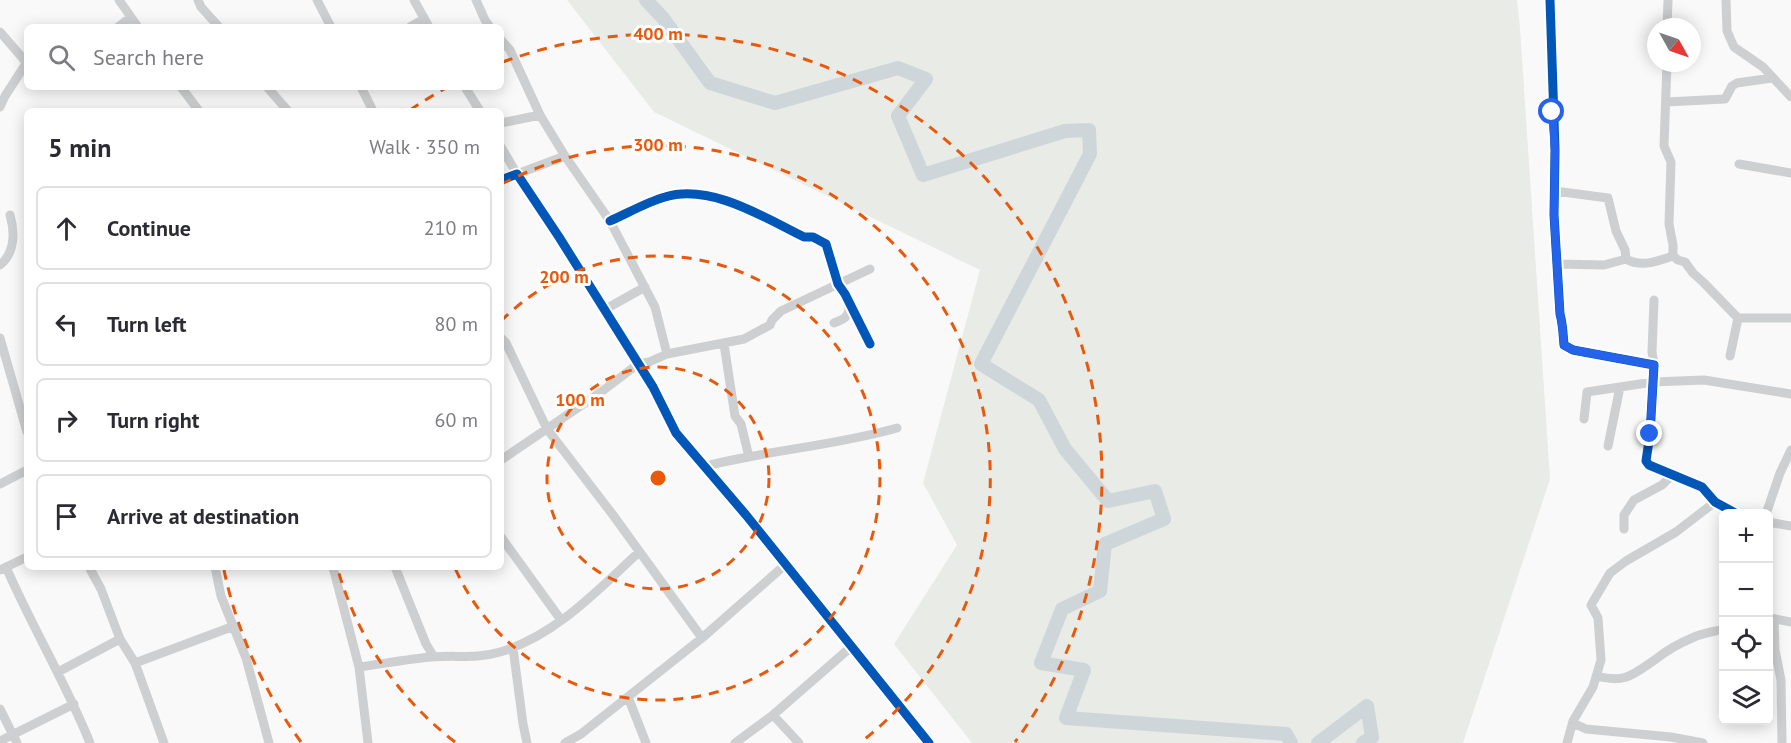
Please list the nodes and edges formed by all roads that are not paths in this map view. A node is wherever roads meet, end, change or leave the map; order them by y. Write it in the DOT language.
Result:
graph roads {
  1 [pos="119,0"];
  2 [pos="198,0"];
  3 [pos="317,0"];
  4 [pos="414,0"];
  5 [pos="476,0"];
  6 [pos="1550,0"];
  7 [pos="1668,0"];
  8 [pos="1726,0"];
  9 [pos="131,17"];
  10 [pos="1667,18"];
  11 [pos="426,23"];
  12 [pos="122,24"];
  13 [pos="136,24"];
  14 [pos="216,24"];
  15 [pos="329,24"];
  16 [pos="488,24"];
  17 [pos="0,32"];
  18 [pos="504,43"];
  19 [pos="24,59"];
  20 [pos="24,67"];
  21 [pos="1667,72"];
  22 [pos="1772,78"];
  23 [pos="183,90"];
  24 [pos="270,90"];
  25 [pos="363,90"];
  26 [pos="467,90"];
  27 [pos="1791,97"];
  28 [pos="1666,102"];
  29 [pos="0,107"];
  30 [pos="197,108"];
  31 [pos="285,108"];
  32 [pos="372,108"];
  33 [pos="478,108"];
  34 [pos="540,115"];
  35 [pos="504,122"];
  36 [pos="504,152"];
  37 [pos="565,156"];
  38 [pos="1739,164"];
  39 [pos="1791,172"];
  40 [pos="517,174"];
  41 [pos="504,179"];
  42 [pos="1556,191"];
  43 [pos="10,215"];
  44 [pos="610,221"];
  45 [pos="1673,256"];
  46 [pos="1626,259"];
  47 [pos="1558,264"];
  48 [pos="0,265"];
  49 [pos="870,269"];
  50 [pos="838,284"];
  51 [pos="645,287"];
  52 [pos="1654,300"];
  53 [pos="849,304"];
  54 [pos="604,310"];
  55 [pos="1738,318"];
  56 [pos="1791,318"];
  57 [pos="834,323"];
  58 [pos="0,338"];
  59 [pos="504,341"];
  60 [pos="724,344"];
  61 [pos="870,344"];
  62 [pos="667,354"];
  63 [pos="1730,356"];
  64 [pos="638,364"];
  65 [pos="1654,365"];
  66 [pos="1653,382"];
  67 [pos="1620,387"];
  68 [pos="1791,394"];
  69 [pos="1584,419"];
  70 [pos="24,422"];
  71 [pos="897,428"];
  72 [pos="547,429"];
  73 [pos="1608,446"];
  74 [pos="1791,450"];
  75 [pos="749,457"];
  76 [pos="504,458"];
  77 [pos="706,466"];
  78 [pos="24,472"];
  79 [pos="1673,474"];
  80 [pos="0,484"];
  81 [pos="1716,502"];
  82 [pos="1729,509"];
  83 [pos="1767,509"];
  84 [pos="1773,523"];
  85 [pos="1791,526"];
  86 [pos="1624,529"];
  87 [pos="504,541"];
  88 [pos="639,552"];
  89 [pos="24,558"];
  90 [pos="785,565"];
  91 [pos="3,569"];
  92 [pos="91,570"];
  93 [pos="215,570"];
  94 [pos="336,570"];
  95 [pos="396,570"];
  96 [pos="1773,618"];
  97 [pos="561,620"];
  98 [pos="1791,622"];
  99 [pos="234,626"];
  100 [pos="1719,630"];
  101 [pos="1773,634"];
  102 [pos="702,638"];
  103 [pos="120,639"];
  104 [pos="851,647"];
  105 [pos="513,648"];
  106 [pos="434,657"];
  107 [pos="135,663"];
  108 [pos="359,667"];
  109 [pos="58,672"];
  110 [pos="1597,676"];
  111 [pos="1786,681"];
  112 [pos="628,697"];
  113 [pos="74,704"];
  114 [pos="0,709"];
  115 [pos="773,715"];
  116 [pos="1573,723"];
  117 [pos="581,734"];
  118 [pos="15,739"];
  119 [pos="0,741"];
  120 [pos="90,743"];
  121 [pos="164,743"];
  122 [pos="269,743"];
  123 [pos="368,743"];
  124 [pos="527,743"];
  125 [pos="565,743"];
  126 [pos="587,743"];
  127 [pos="646,743"];
  128 [pos="735,743"];
  129 [pos="799,743"];
  130 [pos="929,743"];
  131 [pos="1567,743"];
  132 [pos="1703,743"];
  133 [pos="1782,743"];
  1 -- 9 [label="street"];
  2 -- 14 [label="street"];
  3 -- 15 [label="street"];
  4 -- 11 [label="street"];
  5 -- 16 [label="street"];
  6 -- 42 [label="street"];
  7 -- 10 [label="street"];
  8 -- 22 [label="street"];
  9 -- 12 [label="street"];
  9 -- 13 [label="street"];
  17 -- 19 [label="street"];
  18 -- 34 [label="street"];
  20 -- 29 [label="street"];
  21 -- 28 [label="street"];
  22 -- 27 [label="street"];
  22 -- 28 [label="street"];
  23 -- 30 [label="street"];
  24 -- 31 [label="street"];
  25 -- 32 [label="street"];
  26 -- 33 [label="street"];
  28 -- 45 [label="street"];
  34 -- 35 [label="street"];
  34 -- 37 [label="street"];
  36 -- 40 [label="street"];
  37 -- 40 [label="street"];
  37 -- 44 [label="street"];
  38 -- 39 [label="street"];
  40 -- 41 [label="street"];
  40 -- 54 [label="street"];
  42 -- 46 [label="street"];
  42 -- 47 [label="street"];
  43 -- 48 [label="street"];
  44 -- 50 [label="street"];
  44 -- 51 [label="street"];
  45 -- 46 [label="street"];
  45 -- 55 [label="street"];
  46 -- 47 [label="street"];
  47 -- 65 [label="street"];
  49 -- 50 [label="street"];
  50 -- 53 [label="street"];
  50 -- 60 [label="street"];
  51 -- 54 [label="street"];
  51 -- 62 [label="street"];
  52 -- 65 [label="street"];
  53 -- 57 [label="street"];
  53 -- 61 [label="street"];
  54 -- 64 [label="street"];
  55 -- 56 [label="street"];
  55 -- 63 [label="street"];
  58 -- 70 [label="street"];
  59 -- 72 [label="street"];
  60 -- 62 [label="street"];
  60 -- 75 [label="street"];
  62 -- 64 [label="street"];
  64 -- 72 [label="street"];
  64 -- 77 [label="street"];
  65 -- 66 [label="street"];
  66 -- 67 [label="street"];
  66 -- 68 [label="street"];
  66 -- 79 [label="street"];
  67 -- 69 [label="street"];
  67 -- 73 [label="street"];
  71 -- 75 [label="street"];
  72 -- 76 [label="street"];
  72 -- 88 [label="street"];
  74 -- 83 [label="street"];
  75 -- 77 [label="street"];
  77 -- 90 [label="street"];
  78 -- 80 [label="street"];
  79 -- 81 [label="street"];
  79 -- 86 [label="street"];
  81 -- 82 [label="street"];
  81 -- 110 [label="street"];
  84 -- 85 [label="street"];
  87 -- 97 [label="street"];
  88 -- 97 [label="street"];
  88 -- 102 [label="street"];
  89 -- 91 [label="street"];
  90 -- 102 [label="street"];
  90 -- 104 [label="street"];
  91 -- 109 [label="street"];
  92 -- 103 [label="street"];
  93 -- 99 [label="street"];
  94 -- 108 [label="street"];
  95 -- 106 [label="street"];
  96 -- 98 [label="street"];
  97 -- 105 [label="street"];
  99 -- 107 [label="street"];
  99 -- 122 [label="street"];
  100 -- 110 [label="street"];
  101 -- 111 [label="street"];
  102 -- 112 [label="street"];
  103 -- 107 [label="street"];
  103 -- 109 [label="street"];
  104 -- 115 [label="street"];
  104 -- 130 [label="street"];
  105 -- 106 [label="street"];
  105 -- 124 [label="street"];
  106 -- 108 [label="street"];
  107 -- 121 [label="street"];
  108 -- 123 [label="street"];
  109 -- 113 [label="street"];
  110 -- 116 [label="street"];
  111 -- 133 [label="street"];
  112 -- 117 [label="street"];
  112 -- 127 [label="street"];
  113 -- 118 [label="street"];
  113 -- 120 [label="street"];
  114 -- 118 [label="street"];
  115 -- 128 [label="street"];
  115 -- 129 [label="street"];
  116 -- 131 [label="street"];
  116 -- 132 [label="street"];
  117 -- 125 [label="street"];
  117 -- 126 [label="street"];
  118 -- 119 [label="street"];
}
